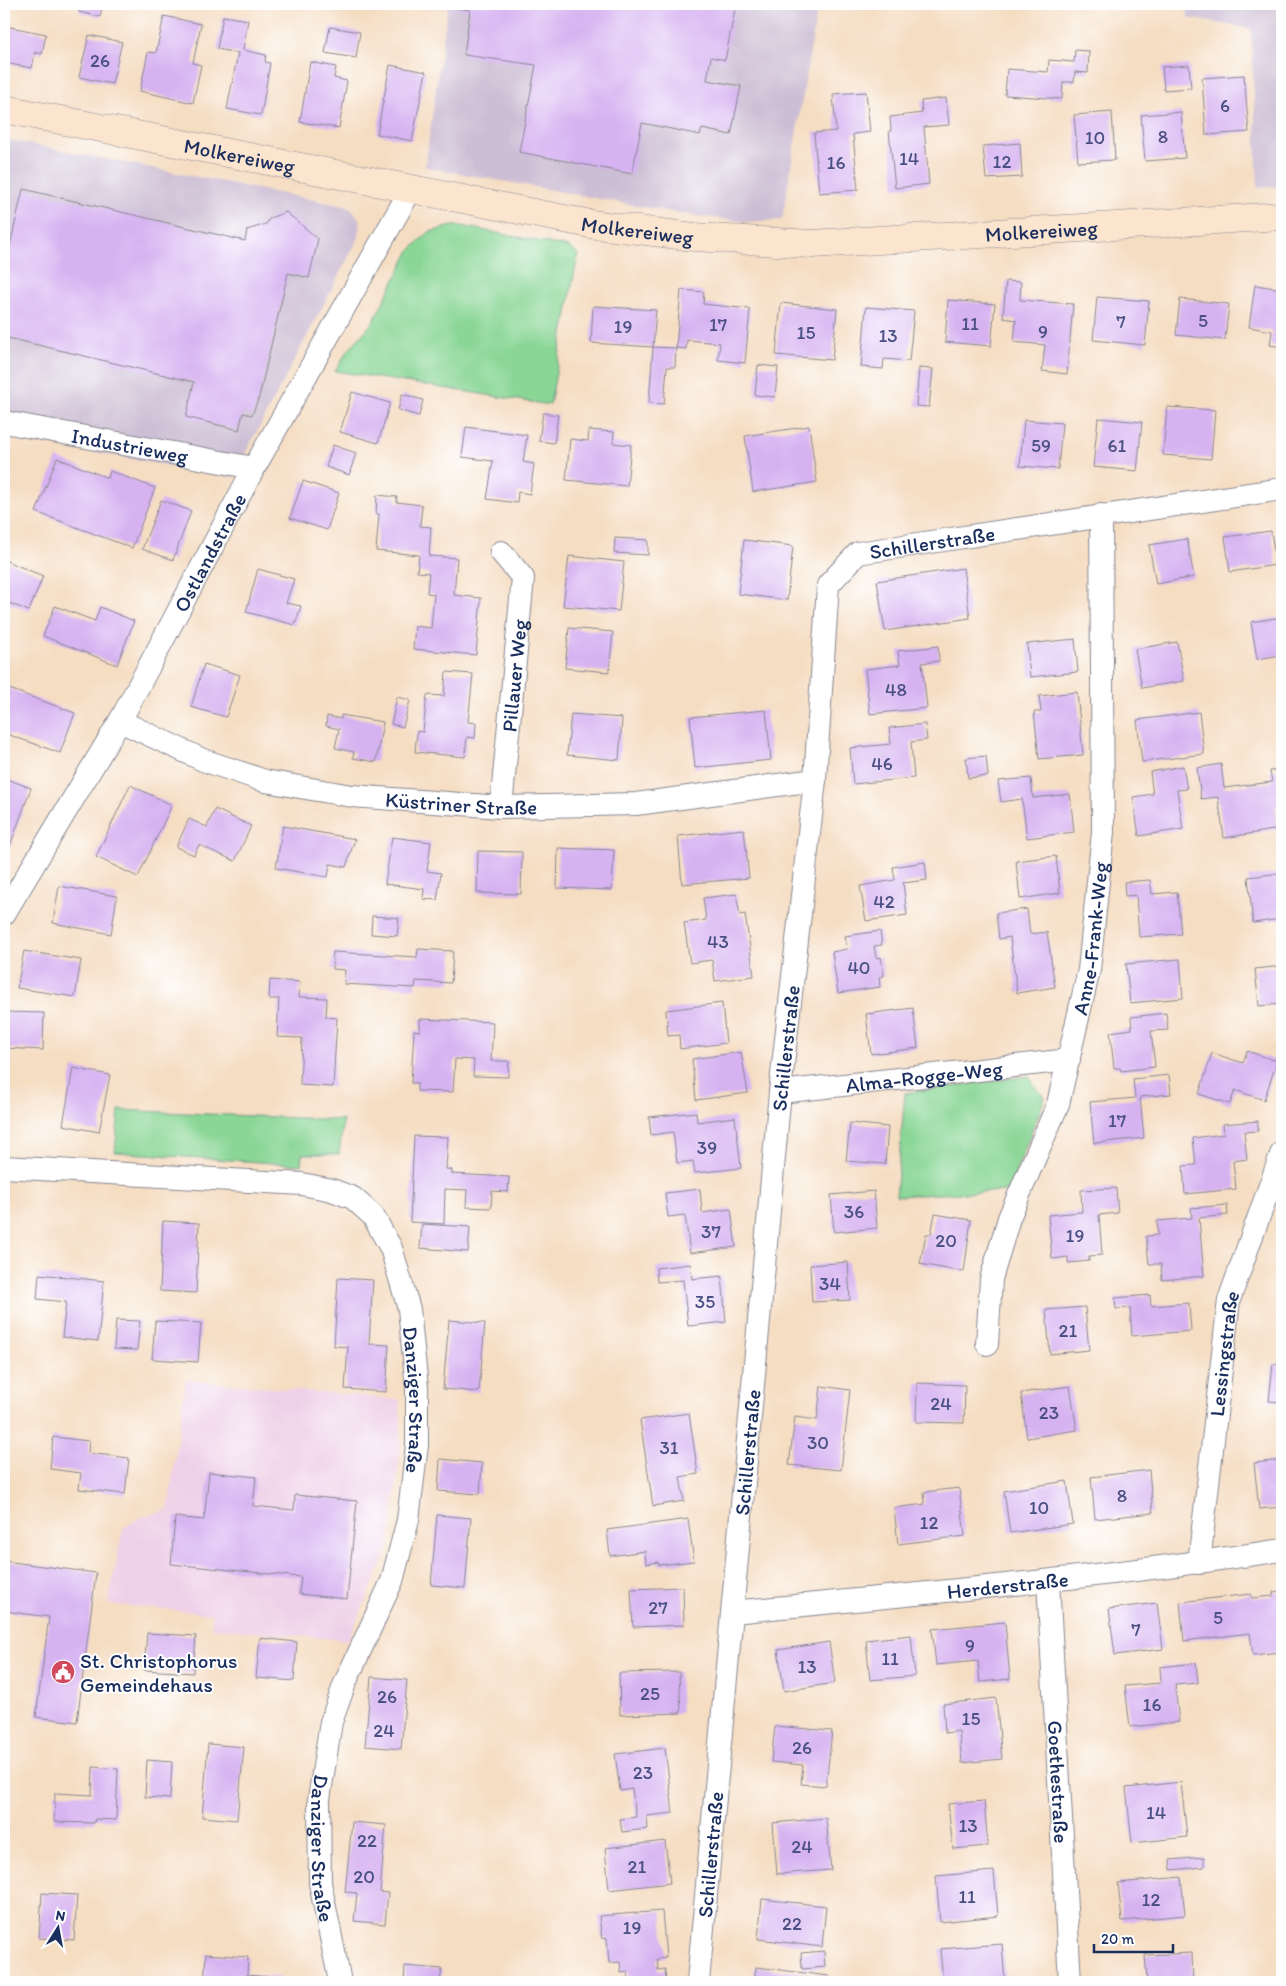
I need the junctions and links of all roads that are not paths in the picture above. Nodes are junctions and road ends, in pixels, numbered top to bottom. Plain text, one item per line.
1 (4, 108) edge
2 (411, 189) junction
3 (1282, 216) edge
4 (4, 422) edge
5 (254, 468) junction
6 (1282, 489) edge
7 (1100, 515) junction
8 (501, 552) dead end
9 (120, 721) junction
10 (815, 780) junction
11 (501, 806) junction
12 (4, 914) edge
13 (1069, 1060) junction
14 (780, 1092) junction
15 (1282, 1152) edge
16 (4, 1167) edge
17 (987, 1344) dead end
18 (1282, 1550) edge
19 (1199, 1563) junction
20 (1048, 1581) junction
21 (733, 1612) junction
22 (340, 1982) edge
23 (698, 1982) edge
24 (1070, 1982) edge

1 - 2 main road, Molkereiweg
2 - 3 main road, Molkereiweg
2 - 5 street, Ostlandstraße
4 - 5 street, Industrieweg
5 - 9 street, Ostlandstraße
6 - 7 street, Schillerstraße
7 - 10 street, Schillerstraße
7 - 13 street, Anne-Frank-Weg
8 - 11 street, Pillauer Weg
9 - 11 street, Küstriner Straße
9 - 12 street, Ostlandstraße
10 - 11 street, Küstriner Straße
10 - 14 street, Schillerstraße
13 - 14 street, Alma-Rogge-Weg
13 - 17 street, Anne-Frank-Weg
14 - 21 street, Schillerstraße
15 - 19 street, Lessingstraße
16 - 22 street, Danziger Straße
18 - 19 street, Herderstraße
19 - 20 street, Herderstraße
20 - 21 street, Herderstraße
20 - 24 street, Goethestraße
21 - 23 street, Schillerstraße

